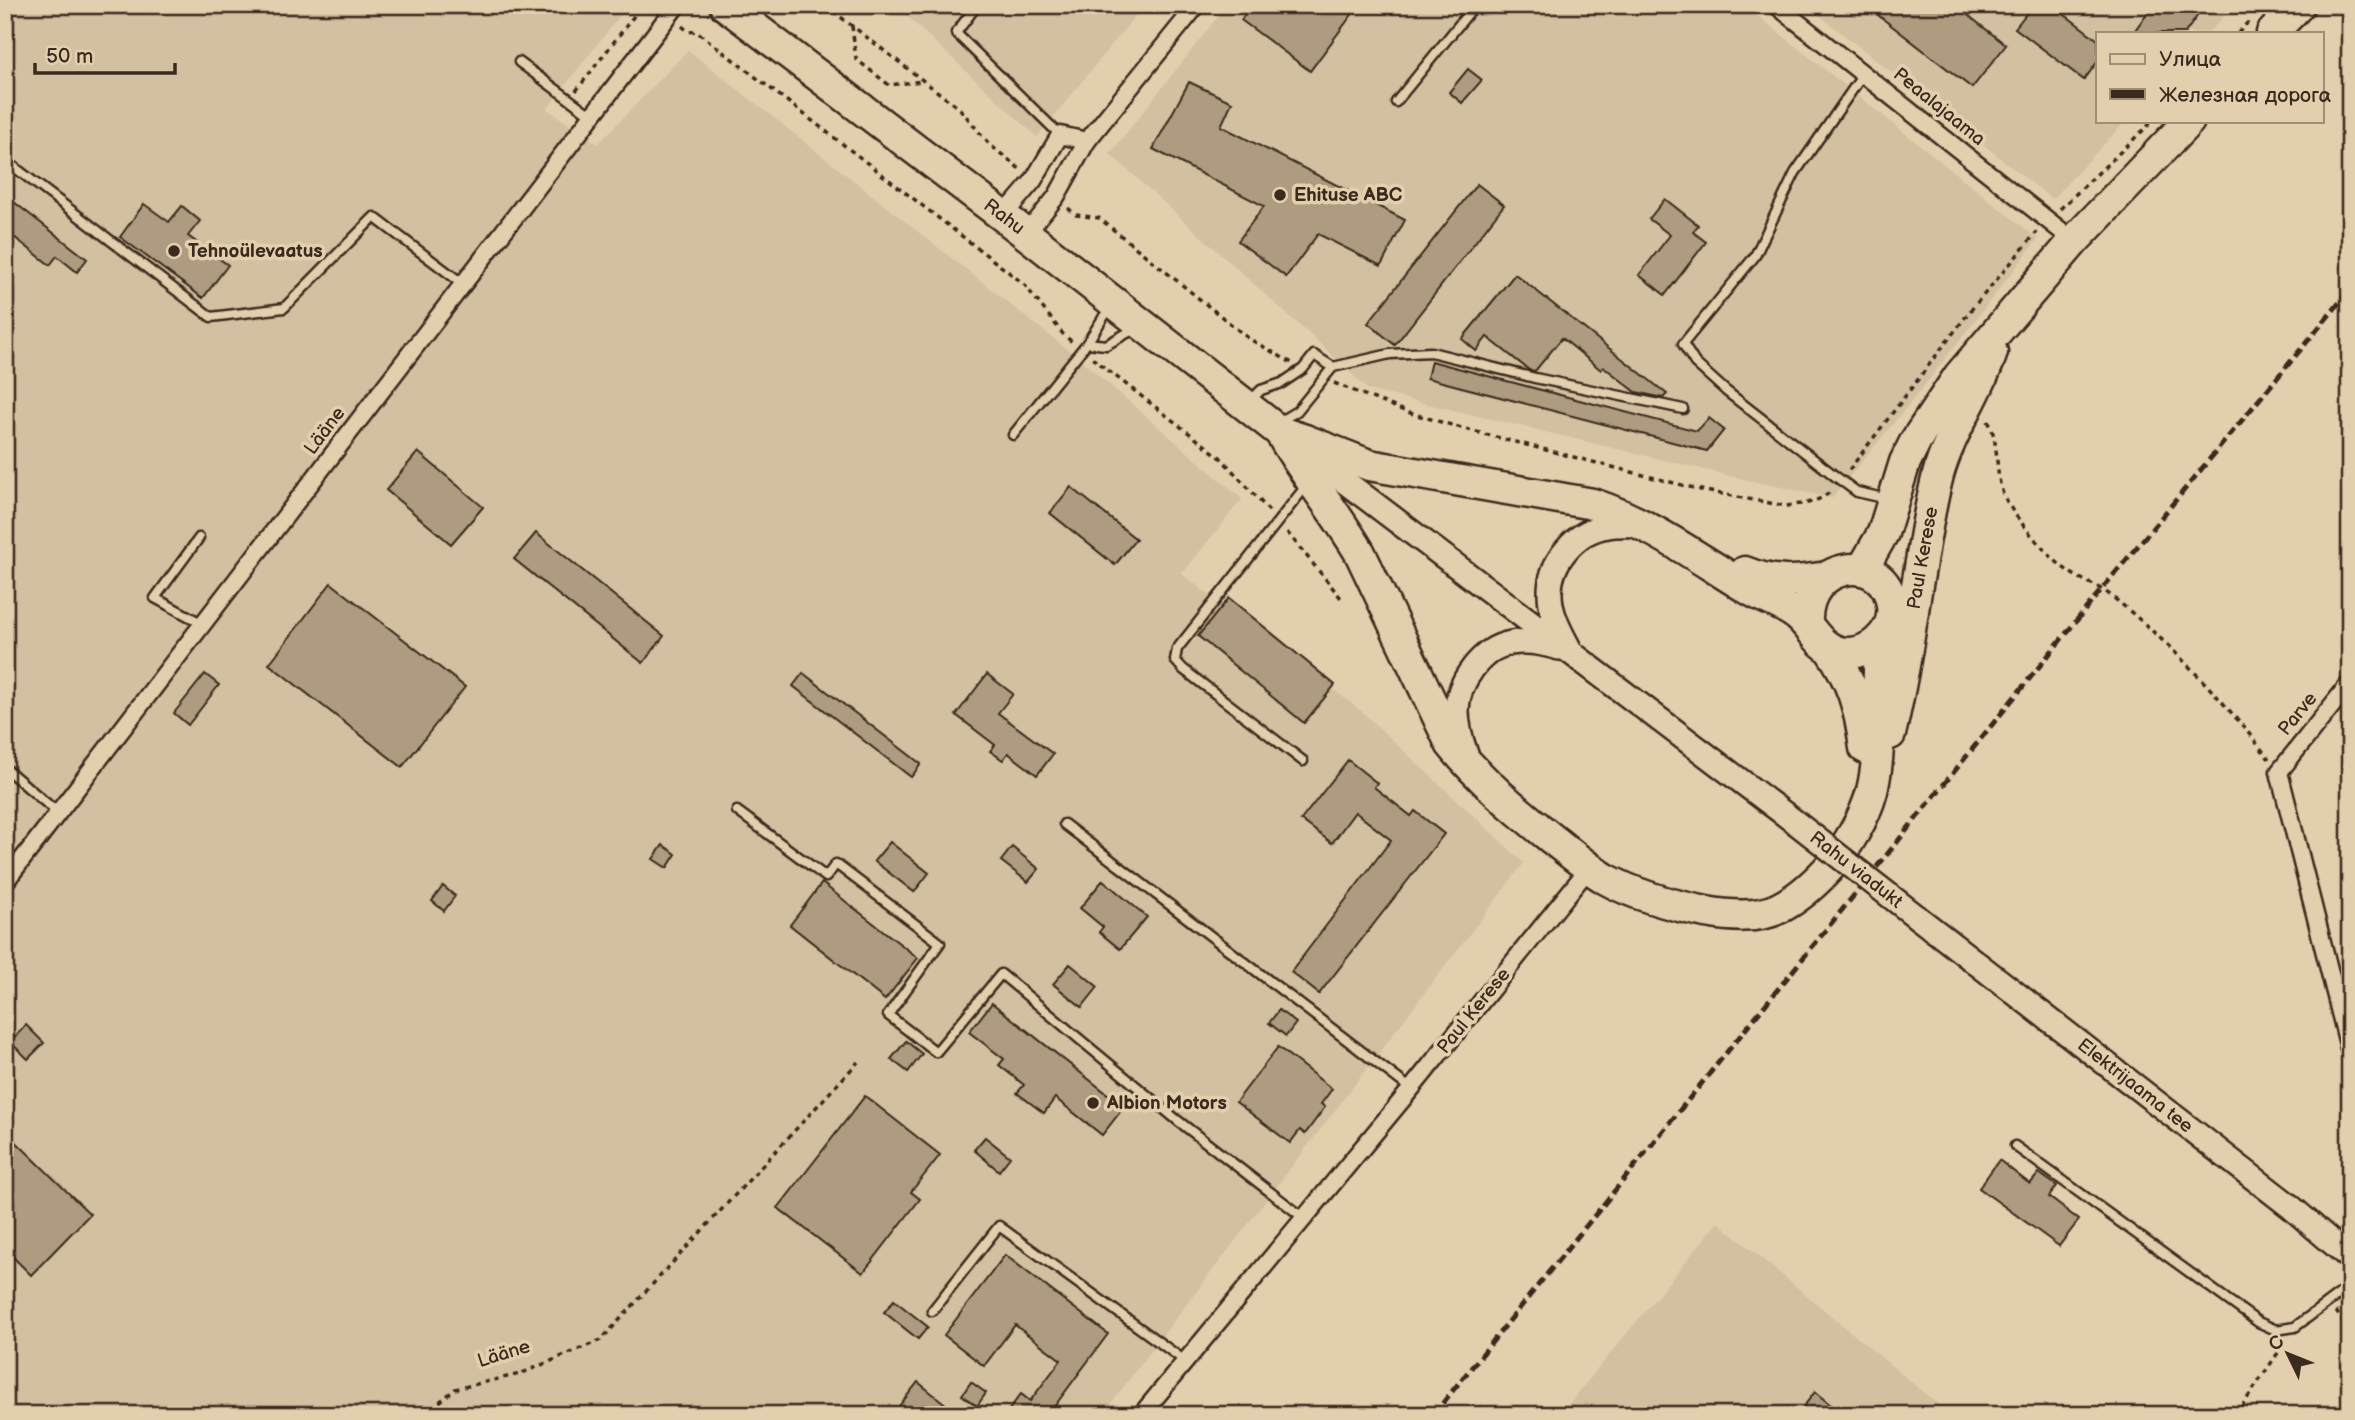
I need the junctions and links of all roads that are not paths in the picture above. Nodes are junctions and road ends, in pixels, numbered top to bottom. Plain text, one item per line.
1 (725, 5) edge
2 (977, 5) edge
3 (1196, 5) edge
4 (1475, 5) edge
5 (1776, 5) edge
6 (2298, 5) edge
7 (673, 10) edge
8 (2273, 32) edge
9 (519, 62) dead end
10 (1864, 73) junction
11 (1396, 102) dead end
12 (592, 116) junction
13 (2188, 122) edge
14 (1060, 135) junction
15 (1087, 141) junction
16 (5, 160) edge
17 (1015, 225) junction
18 (2074, 242) junction
19 (463, 284) junction
20 (1114, 302) junction
21 (1142, 325) junction
22 (1998, 334) junction
23 (1084, 346) junction
24 (1971, 363) junction
25 (1333, 367) junction
26 (1246, 406) junction
27 (1683, 410) dead end
28 (1293, 427) junction
29 (1013, 435) dead end
30 (1311, 480) junction
31 (1893, 500) junction
32 (1641, 524) junction
33 (199, 538) dead end
34 (1689, 551) junction
35 (1862, 570) junction
36 (1827, 576) junction
37 (1892, 609) junction
38 (1807, 623) junction
39 (203, 624) junction
40 (1881, 638) junction
41 (1829, 648) junction
42 (1571, 653) junction
43 (2350, 683) edge
44 (1303, 761) dead end
45 (5, 768) edge
46 (1472, 770) junction
47 (1869, 797) junction
48 (737, 811) dead end
49 (58, 813) junction
50 (1064, 824) dead end
51 (1589, 868) junction
52 (5, 882) edge
53 (1917, 917) joint
54 (2350, 1052) edge
55 (1411, 1089) junction
56 (2015, 1146) dead end
57 (1304, 1218) junction
58 (2350, 1258) edge
59 (2350, 1286) edge
60 (932, 1311) dead end
61 (1185, 1362) junction
62 (1141, 1415) edge

1 - 17 highway, Rahu
2 - 14 lane
3 - 15 street
4 - 11 lane
5 - 10 street, Peaalajaama
6 - 8 highway
7 - 12 street, Lääne
9 - 12 lane
10 - 18 street, Peaalajaama
10 - 31 lane
12 - 19 street, Lääne
13 - 18 highway, Paul Kerese
14 - 15 street
14 - 17 street
15 - 17 street
16 - 19 lane
17 - 20 highway, Rahu
18 - 22 highway, Paul Kerese
19 - 39 street, Lääne
20 - 21 highway, Rahu
20 - 23 lane
21 - 23 lane
21 - 26 highway, Rahu
22 - 24 highway, Paul Kerese
22 - 47 highway, Paul Kerese
23 - 29 lane
24 - 31 highway, Paul Kerese
24 - 37 highway, Paul Kerese
25 - 26 lane
25 - 27 lane
25 - 28 lane
26 - 28 highway, Rahu
28 - 30 highway
28 - 32 highway
28 - 42 street, Rahu viadukt
30 - 44 lane
30 - 46 highway
31 - 35 highway, Paul Kerese
32 - 34 highway
32 - 42 street
33 - 39 lane
34 - 36 highway
34 - 38 highway
35 - 36 highway
35 - 37 highway
36 - 38 highway
37 - 40 highway
38 - 41 highway
39 - 49 street, Lääne
40 - 41 highway
40 - 47 highway, Paul Kerese
41 - 47 highway, Paul Kerese
42 - 46 street
42 - 53 street, Rahu viadukt, bridge
43 - 54 street, Parve
45 - 49 lane
46 - 51 highway
47 - 51 highway, Paul Kerese
48 - 57 lane
49 - 52 street, Lääne
50 - 55 lane
51 - 55 street, Paul Kerese
53 - 58 street, Elektrijaama tee
55 - 57 street, Paul Kerese
56 - 59 lane
57 - 61 street, Paul Kerese
60 - 61 lane
61 - 62 street, Paul Kerese

